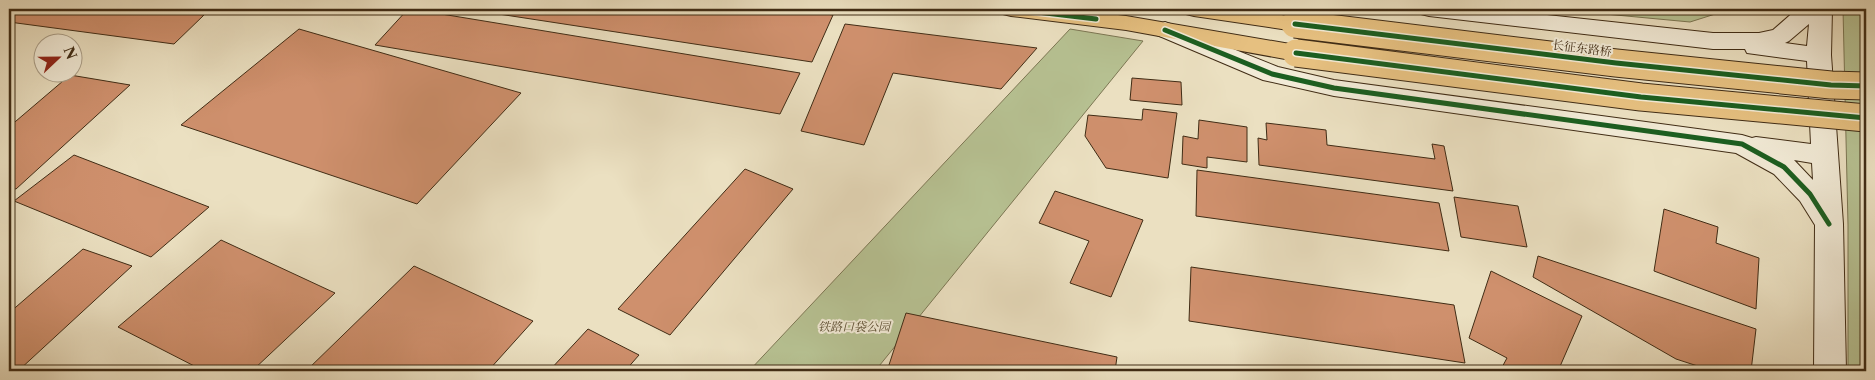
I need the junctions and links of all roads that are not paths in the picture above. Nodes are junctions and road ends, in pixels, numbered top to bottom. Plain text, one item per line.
1 (1011, 9) edge
2 (1194, 9) edge
3 (1429, 9) edge
4 (1811, 9) edge
5 (1822, 9) edge
6 (1164, 30) junction
7 (1712, 41) junction
8 (1819, 55) junction
9 (1866, 86) edge
10 (1866, 118) edge
11 (1742, 144) junction
12 (1825, 155) junction
13 (1829, 224) junction
14 (1830, 371) edge

1 - 6 main road
2 - 9 main road, 长征东路桥, bridge
3 - 7 street
4 - 7 street
5 - 8 street
6 - 10 main road, bridge
6 - 11 street
7 - 8 street
8 - 12 street
11 - 12 street
11 - 13 street
12 - 13 street
13 - 14 street

